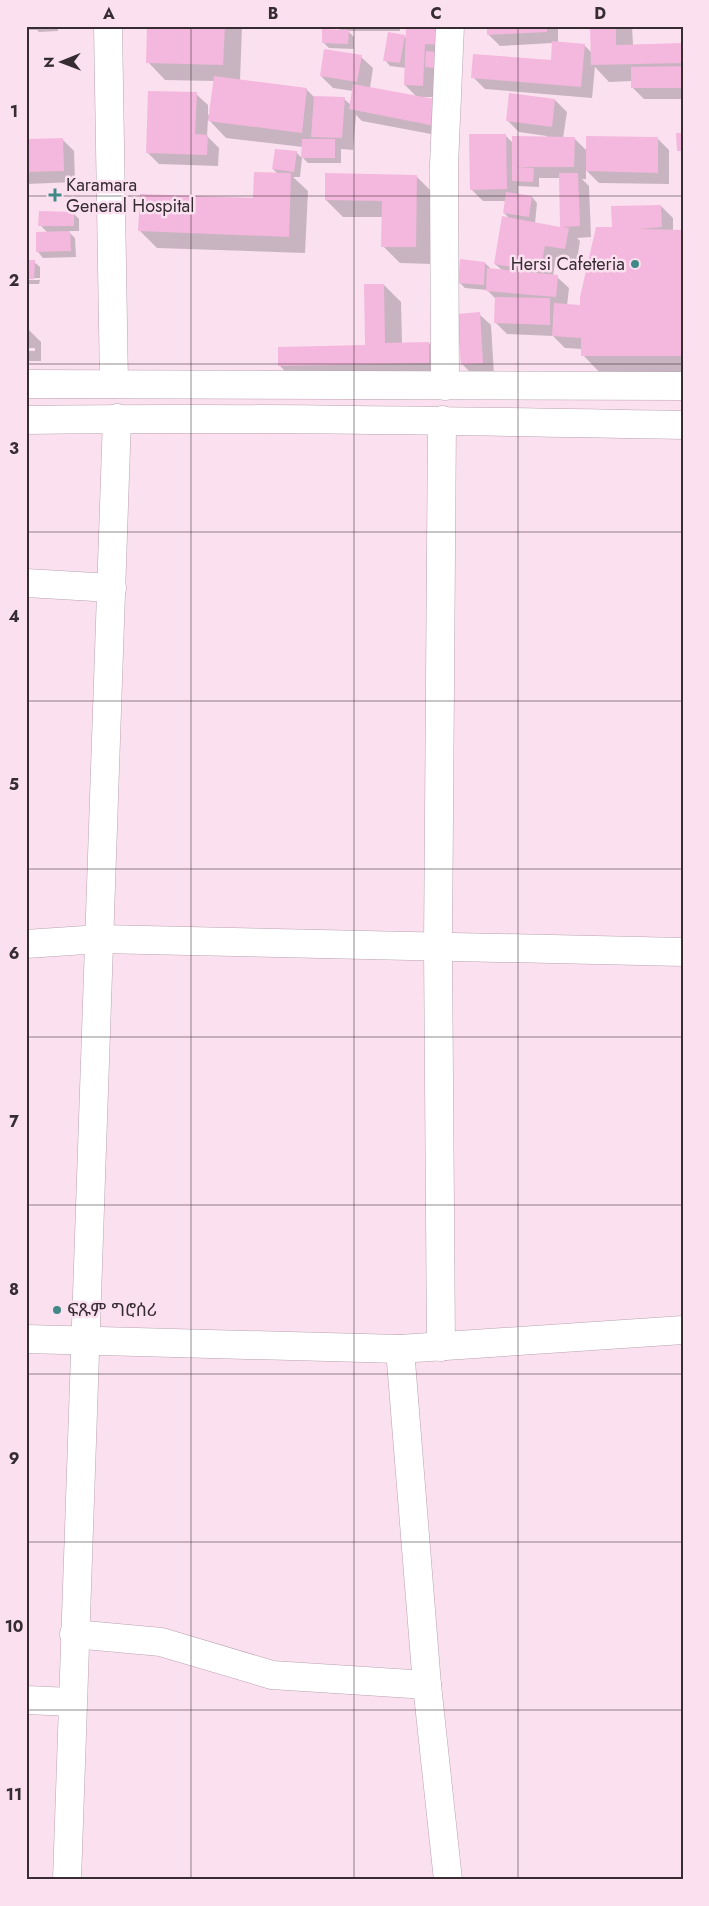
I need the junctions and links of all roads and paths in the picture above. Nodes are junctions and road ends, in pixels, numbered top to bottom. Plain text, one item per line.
1 (108, 26) edge
2 (450, 26) edge
3 (26, 384) edge
4 (114, 384) junction
5 (445, 386) junction
6 (683, 386) edge
7 (117, 418) junction
8 (26, 420) edge
9 (442, 420) junction
10 (683, 425) edge
11 (26, 583) edge
12 (112, 588) junction
13 (100, 939) junction
14 (26, 944) edge
15 (438, 947) junction
16 (683, 952) edge
17 (683, 1330) edge
18 (26, 1339) edge
19 (84, 1340) junction
20 (441, 1347) junction
21 (400, 1349) junction
22 (74, 1634) junction
23 (427, 1685) junction
24 (26, 1700) edge
25 (72, 1702) junction
26 (67, 1880) edge
27 (448, 1880) edge

1 - 4 street
2 - 5 street
3 - 4 street
4 - 5 street
5 - 6 street
7 - 8 street
7 - 9 street
7 - 12 street
9 - 10 street
9 - 15 street
11 - 12 street
12 - 13 street
13 - 14 street
13 - 15 street
13 - 19 street
15 - 16 street
15 - 20 street
17 - 20 street
18 - 19 street
19 - 21 street
19 - 22 street
20 - 21 street
21 - 23 street
22 - 23 street
22 - 25 street
23 - 27 street
24 - 25 street
25 - 26 street

